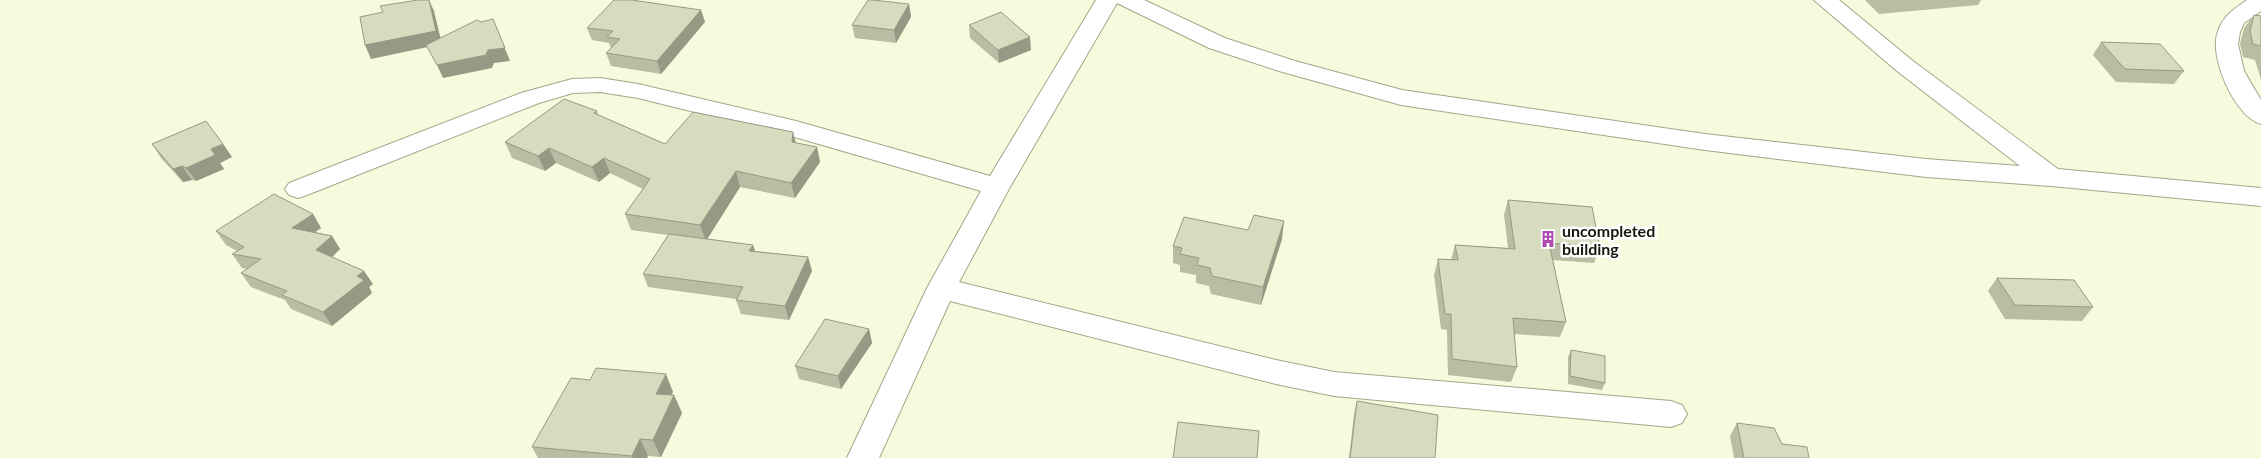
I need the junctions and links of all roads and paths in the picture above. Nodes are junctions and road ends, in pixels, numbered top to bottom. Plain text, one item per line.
1 (1107, 0) edge
2 (1126, 0) edge
3 (1825, 0) edge
4 (2258, 0) edge
5 (2261, 116) edge
6 (2050, 177) junction
7 (997, 187) junction
8 (298, 189) dead end
9 (2261, 198) edge
10 (941, 288) junction
11 (1671, 414) dead end
12 (863, 458) edge

1 - 7 street
2 - 6 street
3 - 6 street
4 - 5 street
6 - 9 street
7 - 8 street
7 - 10 street
10 - 11 street
10 - 12 street

